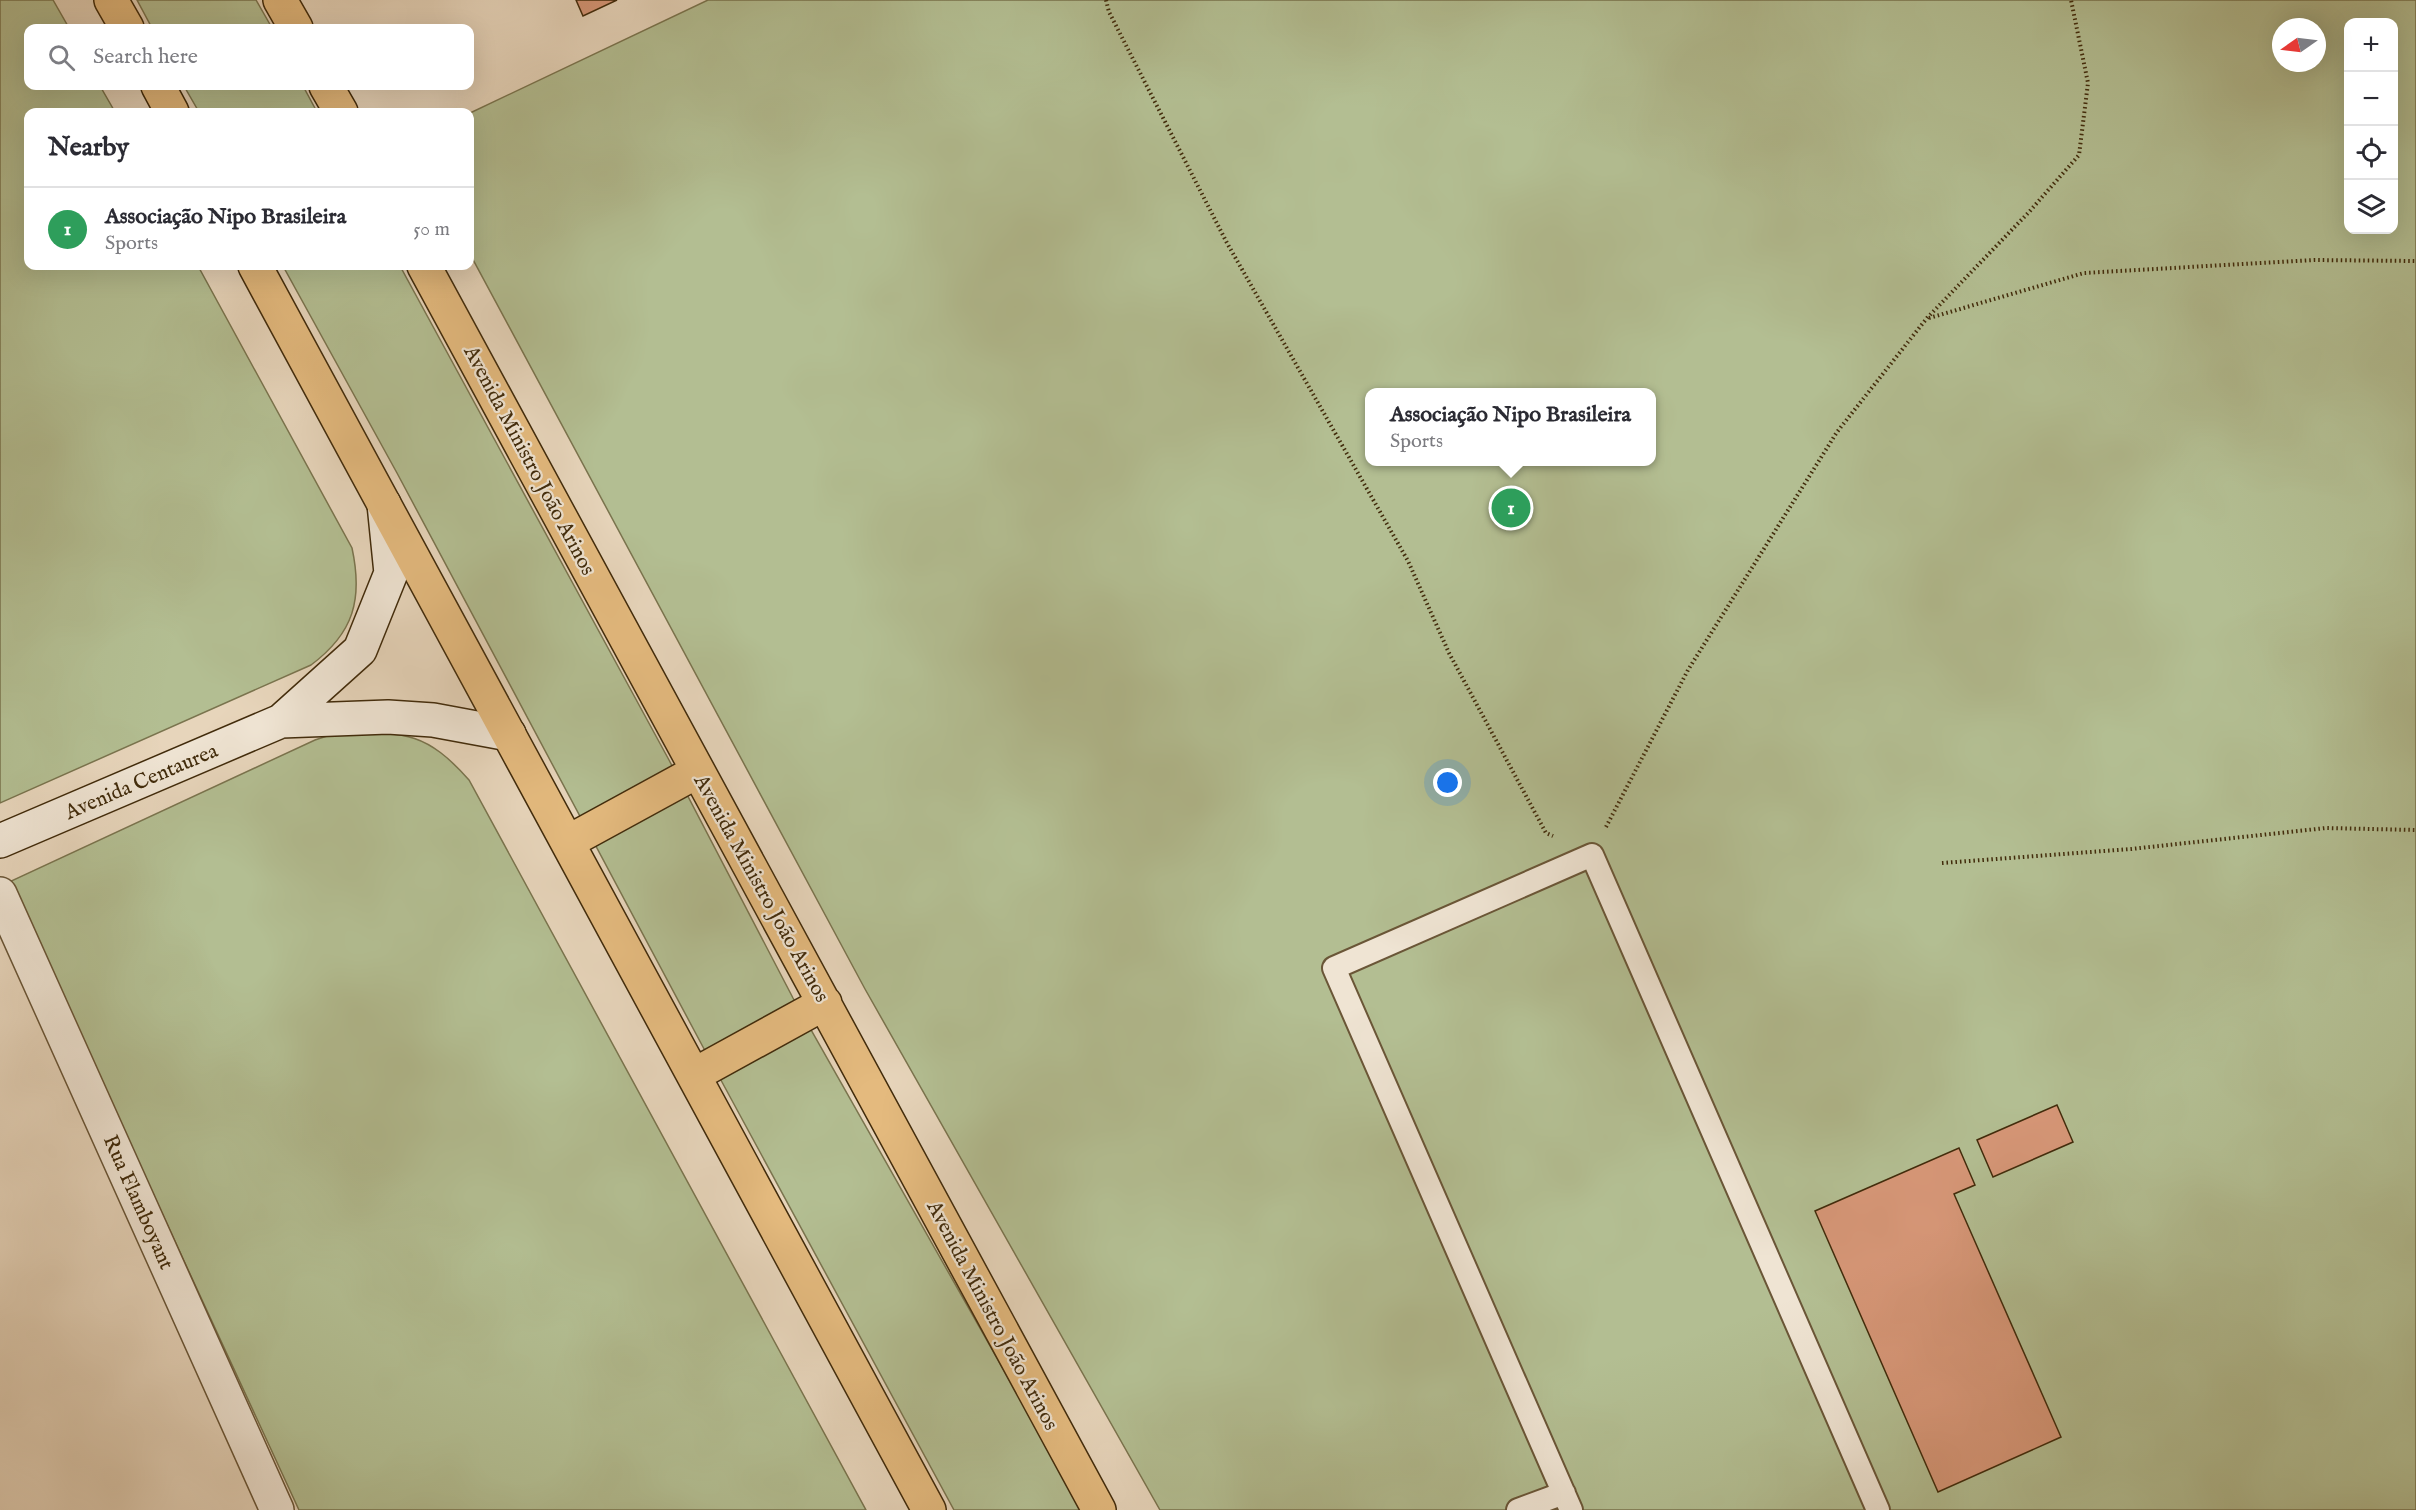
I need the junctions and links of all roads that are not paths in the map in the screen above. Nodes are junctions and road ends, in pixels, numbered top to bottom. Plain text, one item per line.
1 (111, 0) edge
2 (280, 0) edge
3 (125, 24) edge
4 (294, 24) edge
5 (160, 90) edge
6 (329, 90) edge
7 (170, 108) edge
8 (339, 108) edge
9 (257, 270) edge
10 (426, 270) edge
11 (384, 504) junction
12 (281, 722) junction
13 (509, 734) junction
14 (698, 771) junction
15 (0, 841) edge
16 (568, 842) junction
17 (0, 894) edge
18 (825, 1004) junction
19 (694, 1075) junction
20 (1567, 1502) edge
21 (277, 1510) edge
22 (929, 1510) edge
23 (1099, 1510) edge
24 (1518, 1510) edge
25 (1878, 1510) edge

1 - 3 main road
2 - 4 main road
5 - 7 main road
6 - 8 main road
9 - 11 main road
10 - 14 main road, Avenida Ministro João Arinos
11 - 12 street
11 - 13 main road
12 - 13 street
12 - 15 street, Avenida Centaurea
13 - 16 main road
14 - 16 main road
14 - 18 main road, Avenida Ministro João Arinos
16 - 19 main road
17 - 21 street, Rua Flamboyant
18 - 19 main road
18 - 23 main road, Avenida Ministro João Arinos
19 - 22 main road
20 - 24 lane
20 - 25 lane

